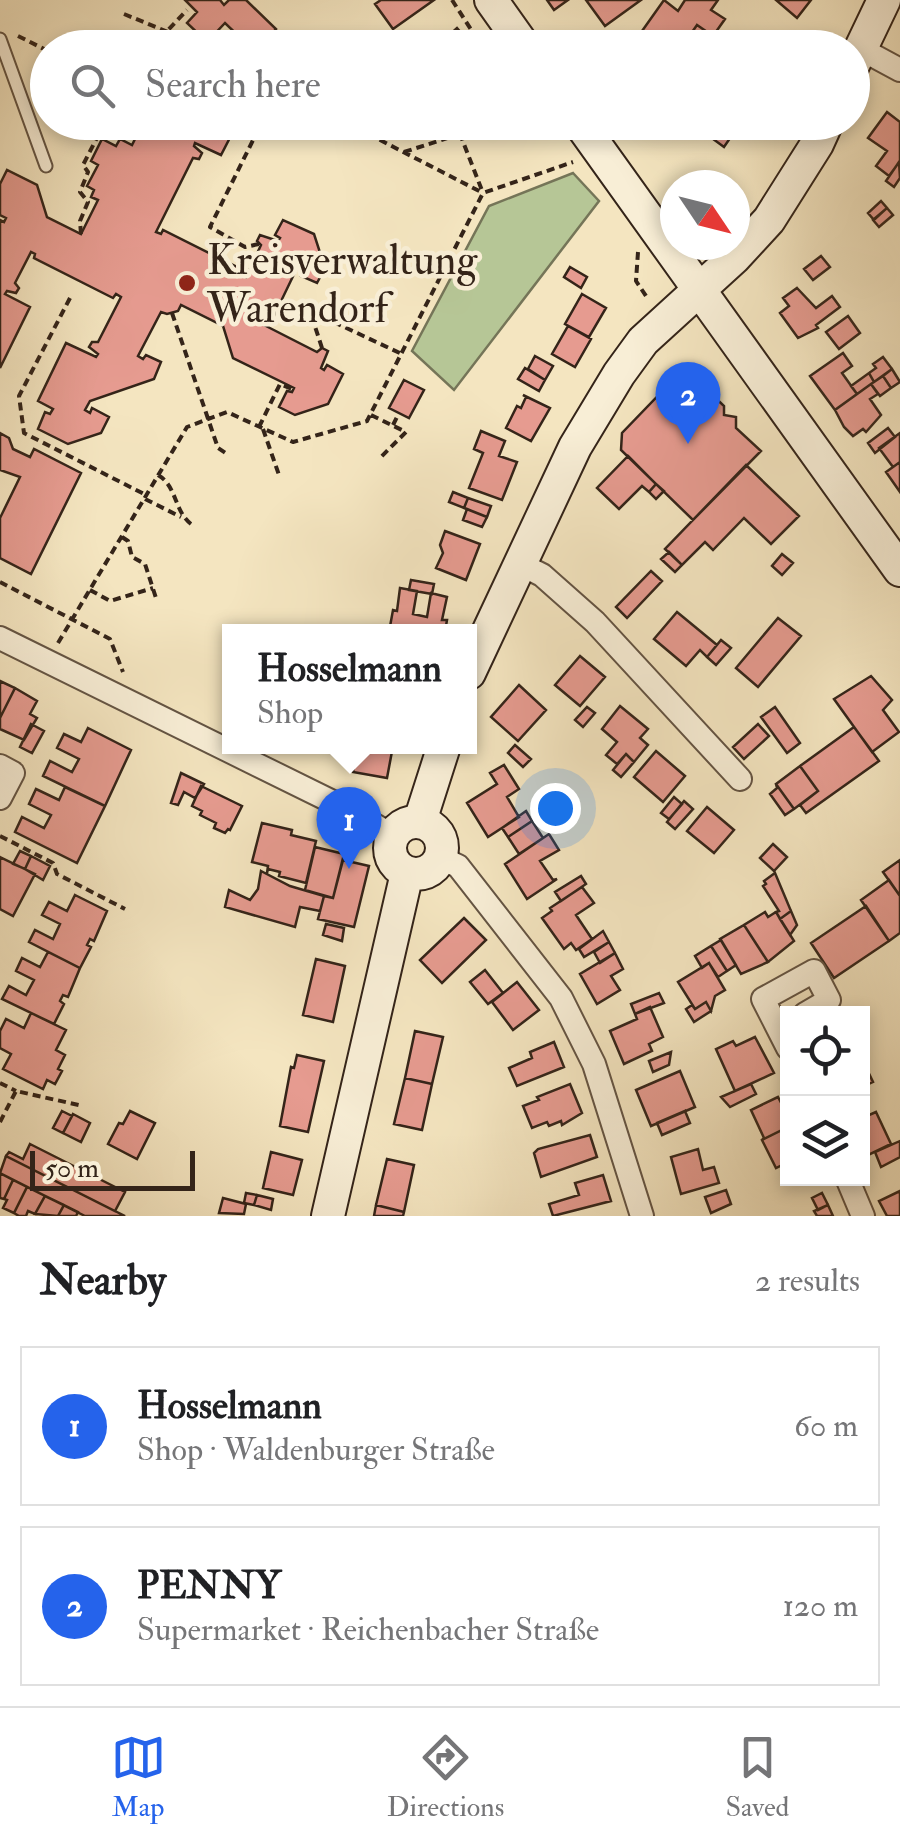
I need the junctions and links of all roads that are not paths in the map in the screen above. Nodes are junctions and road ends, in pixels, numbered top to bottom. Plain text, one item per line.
1 (492, 0) edge
2 (884, 0) edge
3 (513, 30) edge
4 (870, 30) edge
5 (0, 38) edge
6 (870, 62) edge
7 (900, 70) edge
8 (30, 121) edge
9 (37, 140) edge
10 (592, 140) edge
11 (820, 140) edge
12 (46, 166) dead end
13 (698, 288) junction
14 (518, 563) junction
15 (900, 570) edge
16 (0, 638) edge
17 (477, 655) edge
18 (222, 747) edge
19 (236, 754) edge
20 (440, 754) edge
21 (0, 766) edge
22 (740, 779) dead end
23 (0, 798) edge
24 (406, 829) junction
25 (441, 858) junction
26 (407, 873) junction
27 (819, 1006) edge
28 (780, 1025) edge
29 (850, 1186) edge
30 (328, 1216) edge
31 (642, 1216) edge
32 (863, 1216) edge

1 - 3 street
2 - 4 street
5 - 8 lane
6 - 7 street
9 - 12 lane
10 - 13 street
11 - 13 street
13 - 14 street
13 - 15 street
14 - 17 street
14 - 22 street
16 - 18 street
19 - 24 street
20 - 24 street
21 - 23 street
24 - 25 street
24 - 26 street
25 - 26 street
25 - 31 street
26 - 30 street
27 - 28 street
29 - 32 street

